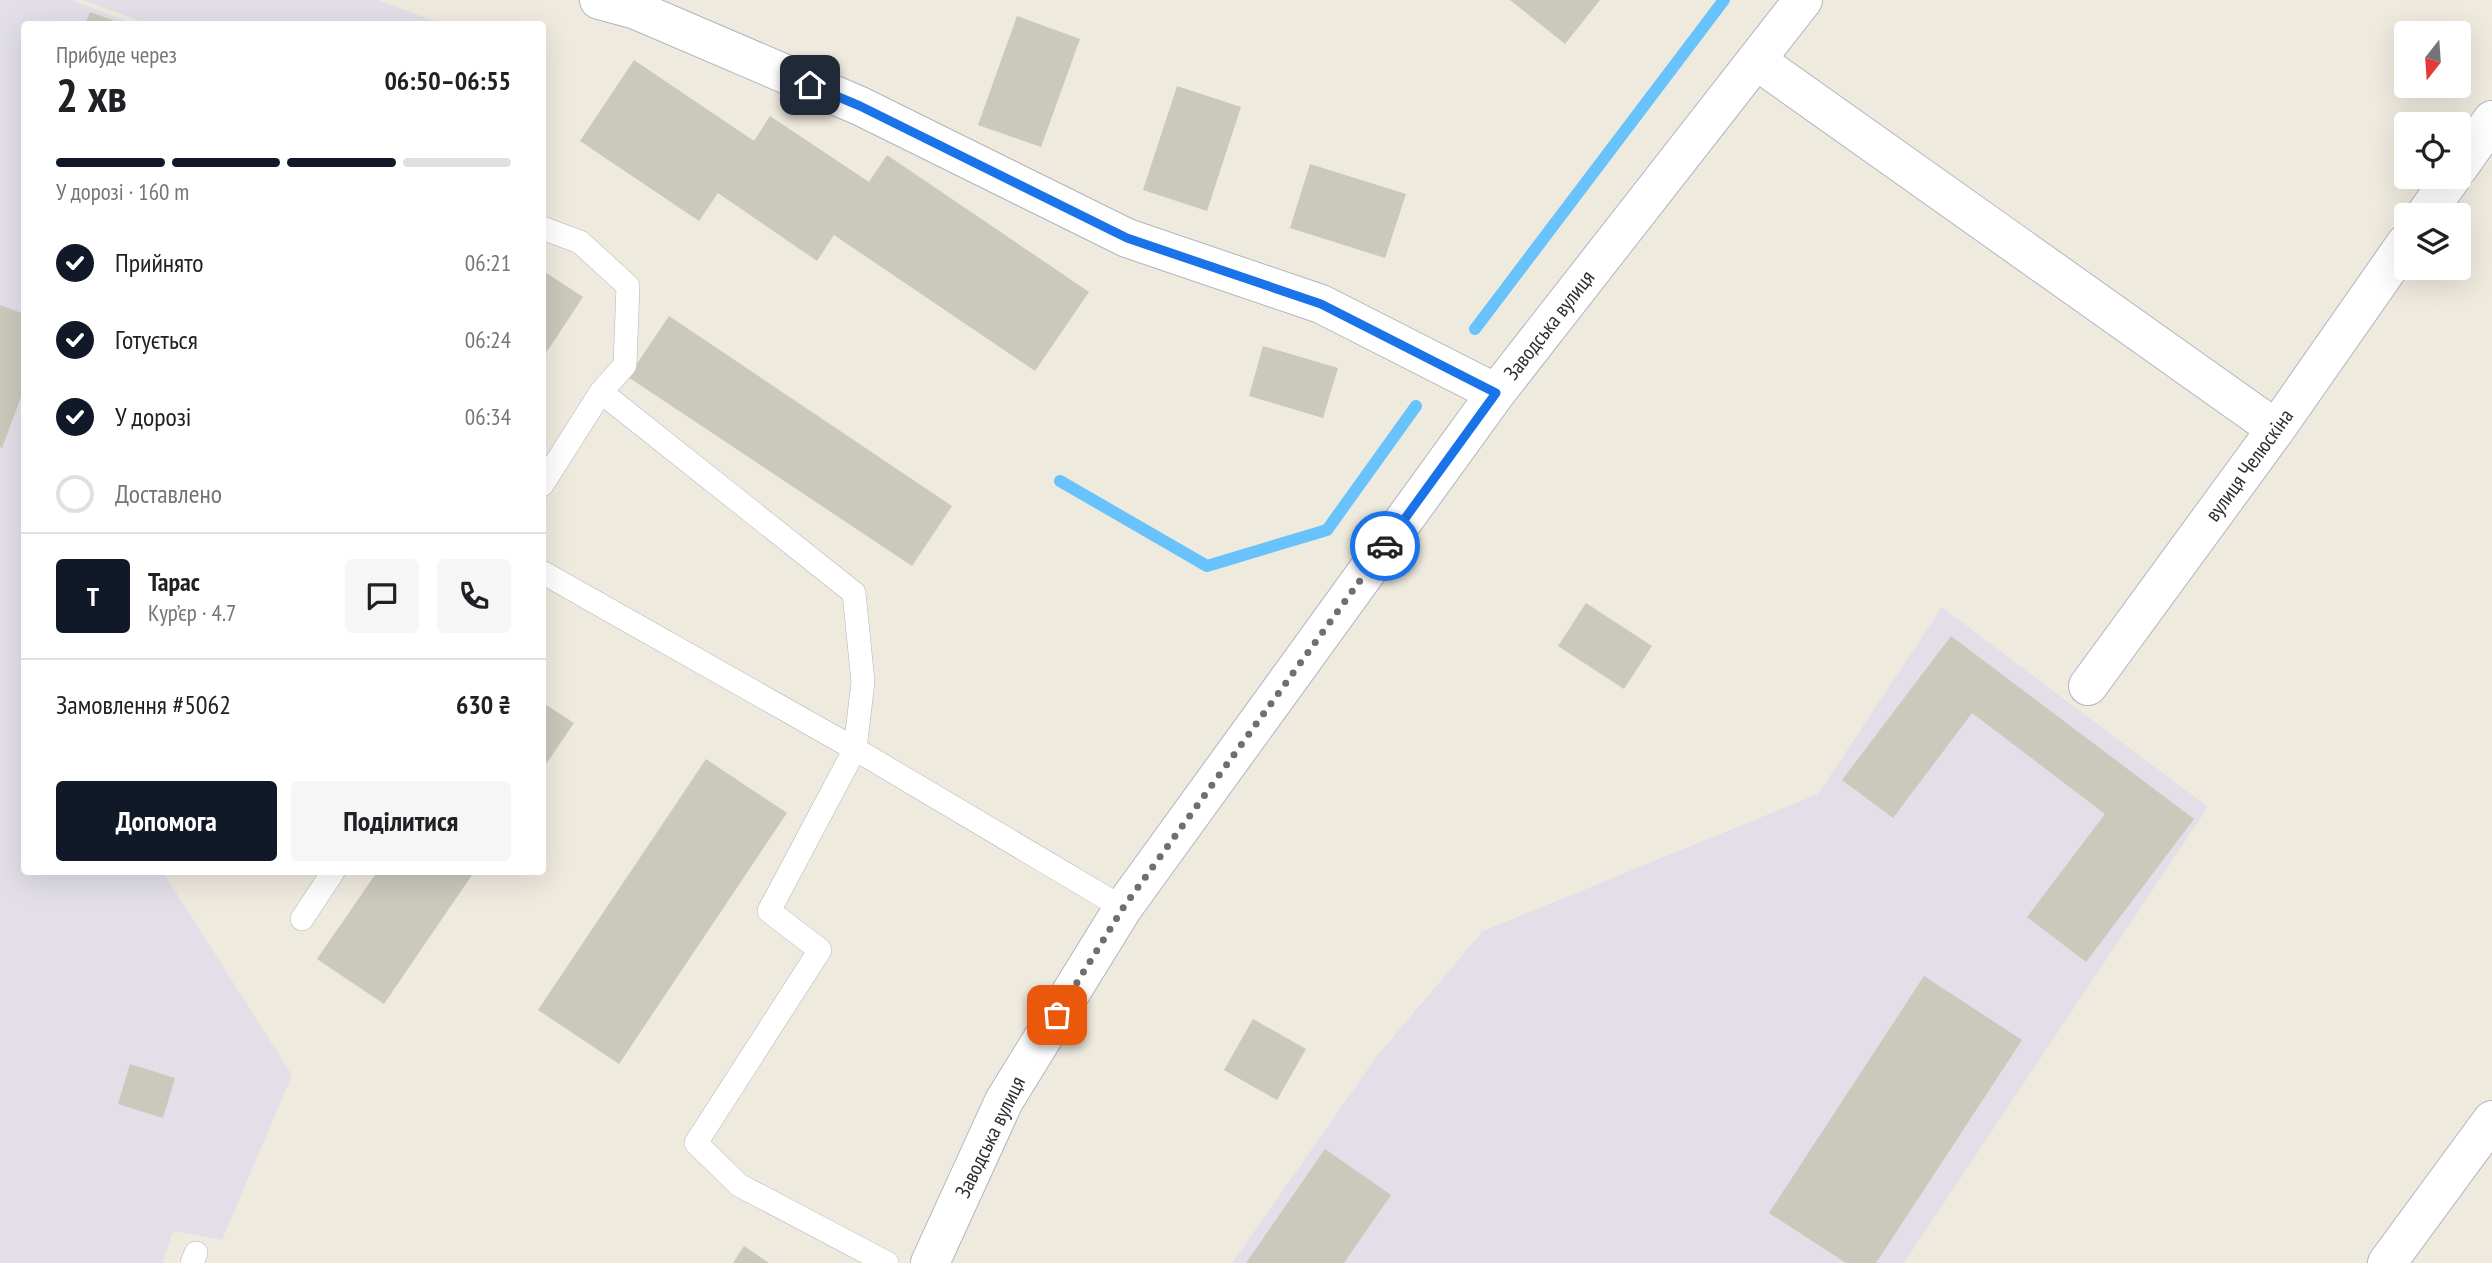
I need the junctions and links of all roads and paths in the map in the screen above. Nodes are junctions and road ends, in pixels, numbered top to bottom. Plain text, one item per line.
1 (599, 0) edge
2 (1803, 0) edge
3 (1756, 61) junction
4 (2492, 120) edge
5 (2471, 150) edge
6 (546, 229) edge
7 (2394, 260) edge
8 (601, 392) junction
9 (1496, 393) junction
10 (2276, 429) junction
11 (546, 479) edge
12 (546, 574) edge
13 (2088, 686) dead end
14 (855, 749) junction
15 (331, 875) edge
16 (1123, 908) junction
17 (302, 919) dead end
18 (2492, 1119) edge
19 (887, 1263) edge
20 (930, 1263) edge
21 (2387, 1263) edge

1 - 9 street
2 - 3 street, Заводська вулиця
3 - 9 street, Заводська вулиця
3 - 10 street
4 - 5 street
6 - 8 lane
7 - 10 street, вулиця Челюскіна
8 - 11 lane
8 - 14 lane
9 - 16 street, Заводська вулиця
10 - 13 street, вулиця Челюскіна
12 - 14 lane
14 - 16 lane
14 - 19 lane
15 - 17 lane
16 - 20 street, Заводська вулиця
18 - 21 street

